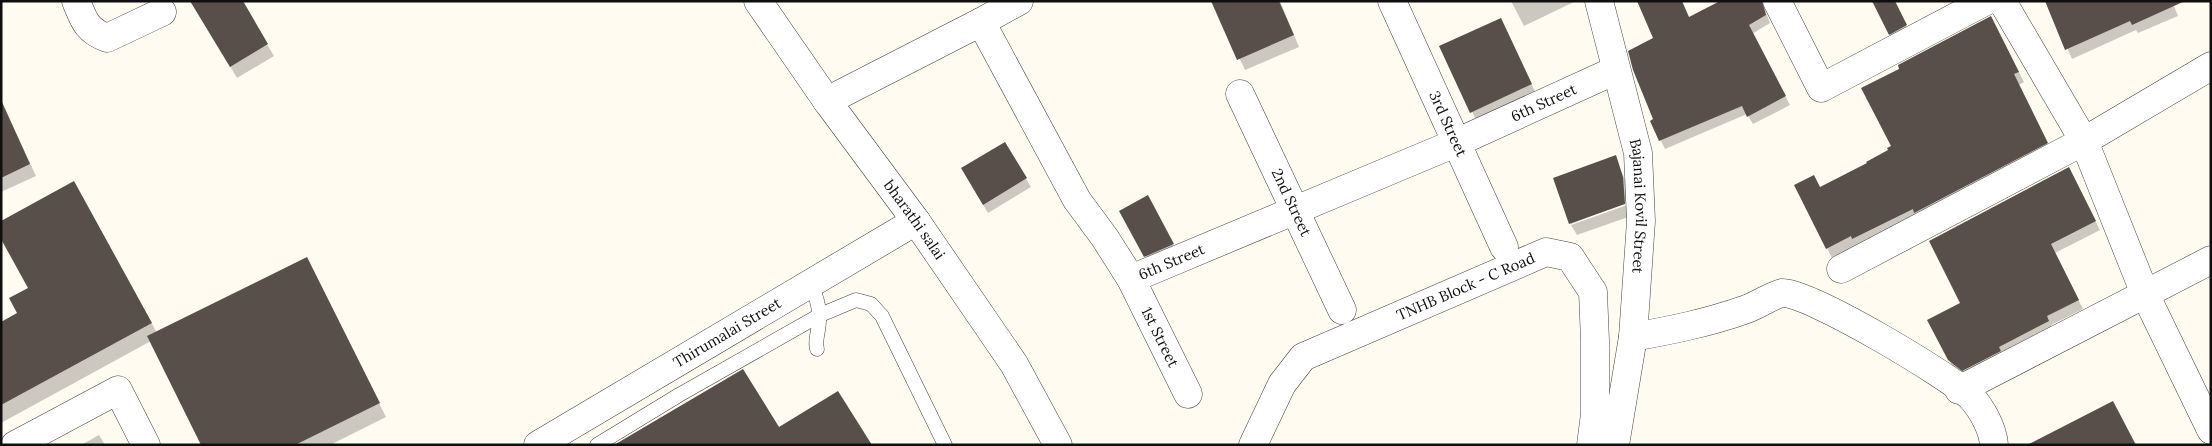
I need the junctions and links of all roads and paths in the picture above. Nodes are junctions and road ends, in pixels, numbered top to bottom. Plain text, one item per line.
1 (76, 1) edge
2 (758, 1) edge
3 (1019, 1) edge
4 (1392, 1) edge
5 (1599, 1) edge
6 (1777, 1) edge
7 (1986, 1) edge
8 (2002, 1) edge
9 (162, 12) dead end
10 (981, 22) junction
11 (2211, 66) edge
12 (1616, 70) junction
13 (1240, 94) dead end
14 (827, 101) junction
15 (1458, 142) junction
16 (2084, 142) junction
17 (1295, 211) junction
18 (916, 221) junction
19 (1504, 247) dead end
20 (2211, 260) edge
21 (1841, 269) dead end
22 (1131, 279) junction
23 (810, 284) junction
24 (2145, 294) junction
25 (1342, 310) dead end
26 (820, 315) junction
27 (1633, 337) junction
28 (817, 349) dead end
29 (1959, 390) junction
30 (1188, 394) dead end
31 (2211, 430) edge
32 (15, 445) edge
33 (146, 445) edge
34 (538, 445) edge
35 (597, 445) edge
36 (945, 445) edge
37 (1058, 445) edge
38 (1253, 445) edge
39 (1591, 445) edge
40 (1615, 445) edge
41 (1994, 445) edge

1 - 9 street
2 - 14 street, bharathi salai
3 - 10 street
4 - 15 street, 3rd Street
5 - 12 street, Bajanai Kovil Street
6 - 7 street
8 - 16 street
10 - 14 street
10 - 22 street, 6th Street
11 - 16 street
12 - 15 street, 6th Street
12 - 27 street, Bajanai Kovil Street
13 - 17 street, 2nd Street
14 - 18 street, bharathi salai
15 - 17 street, 6th Street
15 - 19 street, 3rd Street
16 - 21 street
16 - 24 street
17 - 22 street, 6th Street
17 - 25 street, 2nd Street
18 - 23 street, Thirumalai Street
18 - 37 street, bharathi salai
20 - 24 street
22 - 30 street, 1st Street
23 - 26 lane
23 - 34 street, Thirumalai Street
24 - 29 street
24 - 31 street
26 - 28 lane
26 - 35 lane
26 - 36 lane
27 - 29 street
27 - 40 street, Bajanai Kovil Street
29 - 41 street
32 - 33 street
38 - 39 street, TNHB Block - C Road

